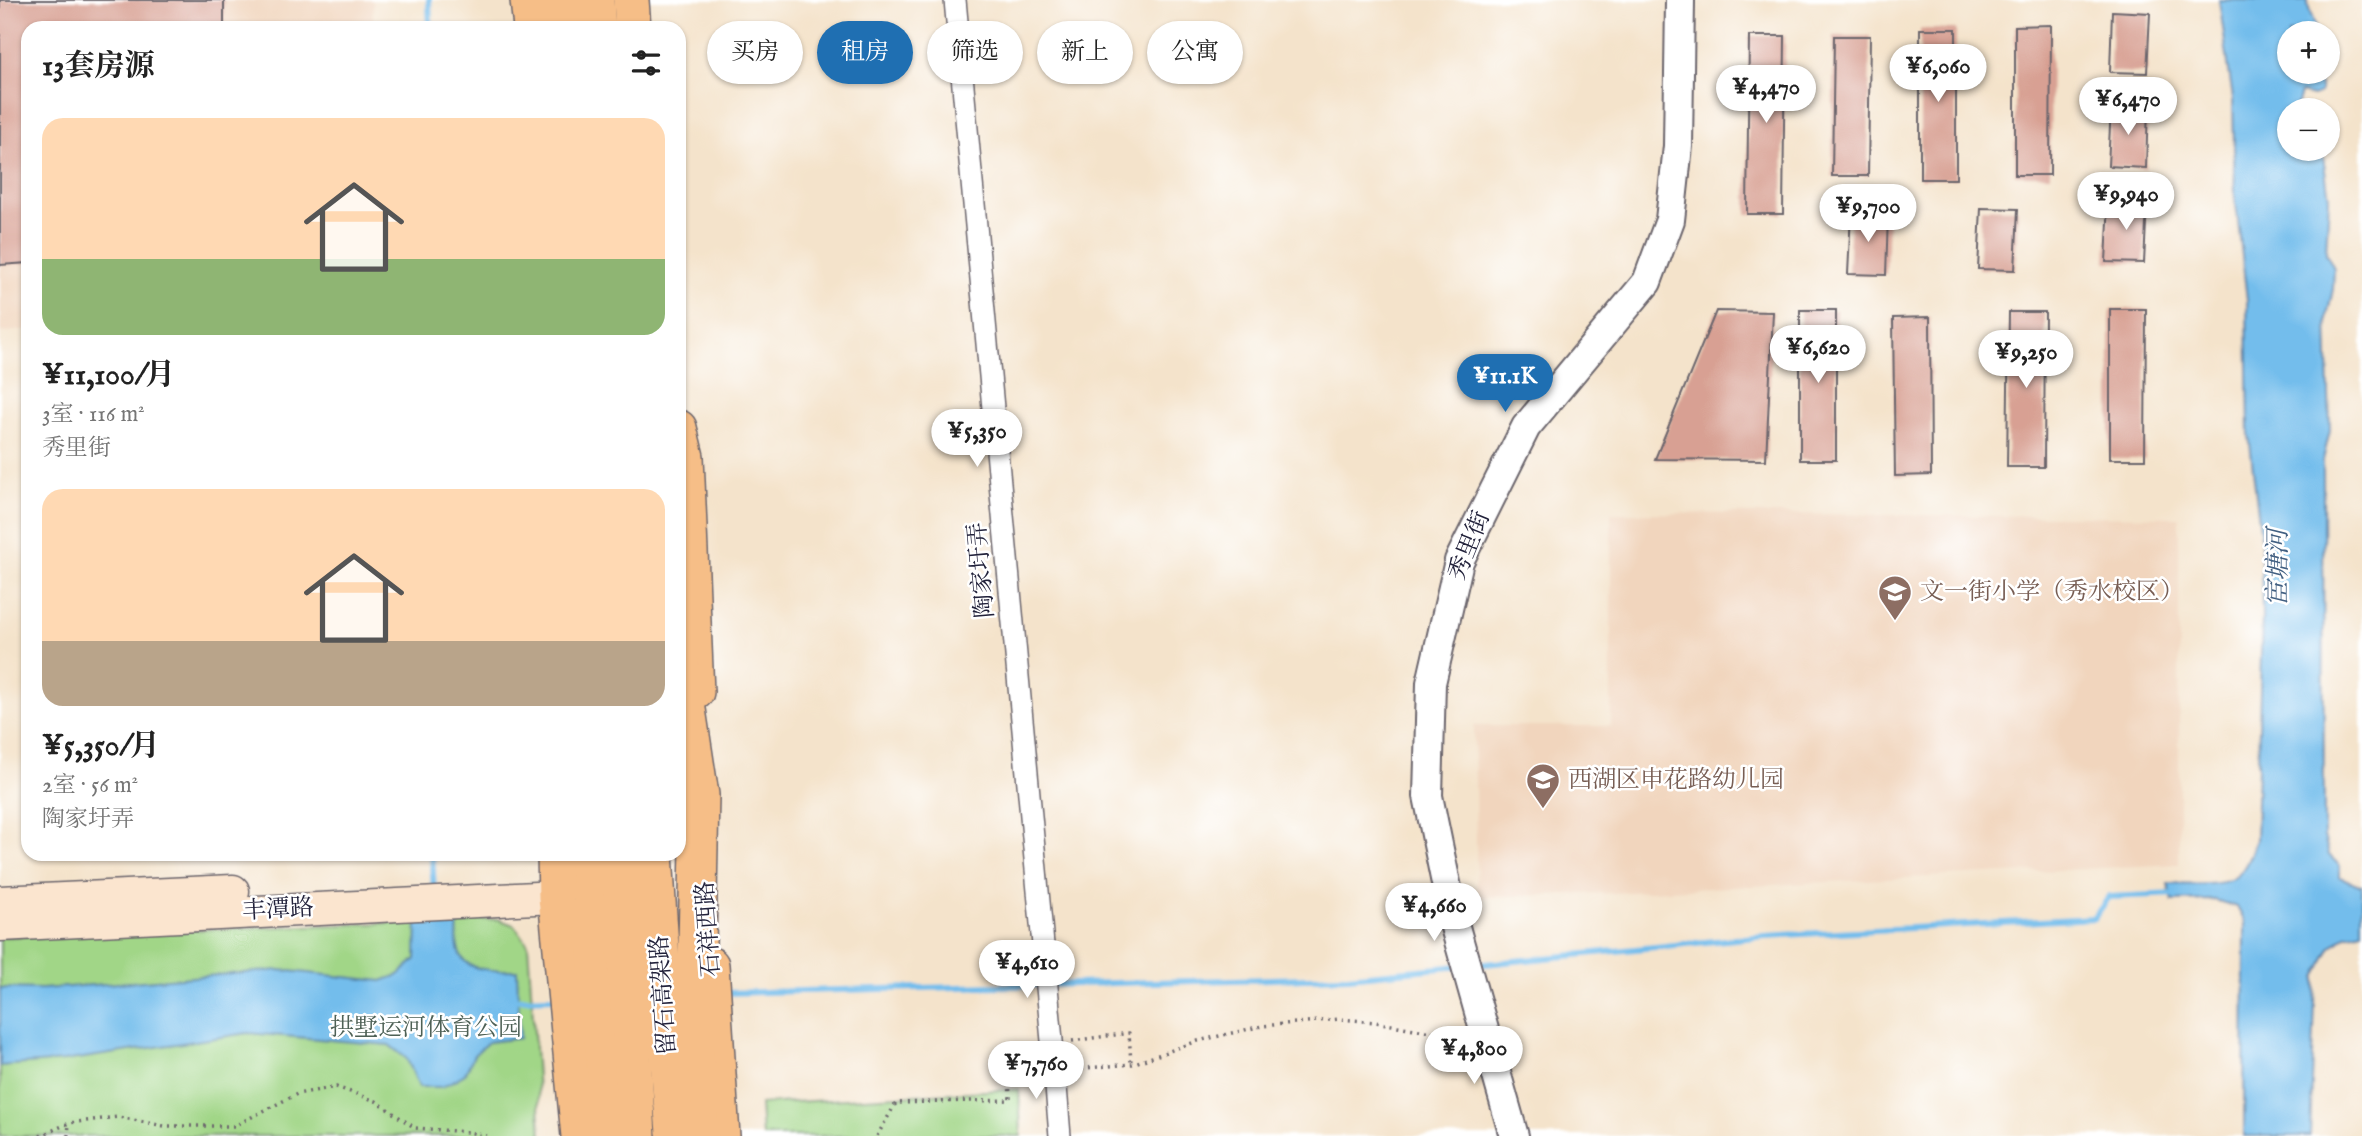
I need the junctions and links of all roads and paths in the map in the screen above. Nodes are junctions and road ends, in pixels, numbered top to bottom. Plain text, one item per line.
1 (528, 0) edge
2 (560, 0) edge
3 (595, 0) edge
4 (631, 0) edge
5 (955, 0) edge
6 (1680, 0) edge
7 (530, 21) edge
8 (562, 21) edge
9 (596, 21) edge
10 (632, 21) edge
11 (686, 478) edge
12 (686, 701) edge
13 (701, 795) junction
14 (686, 838) edge
15 (588, 861) edge
16 (621, 861) edge
17 (653, 861) edge
18 (678, 861) edge
19 (556, 875) edge
20 (433, 892) junction
21 (0, 902) edge
22 (0, 925) edge
23 (636, 981) junction
24 (1484, 1030) junction
25 (1129, 1033) dead end
26 (705, 1036) junction
27 (588, 1040) junction
28 (1008, 1050) dead end
29 (1132, 1064) junction
30 (1054, 1066) junction
31 (69, 1123) junction
32 (40, 1136) edge
33 (68, 1136) edge
34 (487, 1136) edge
35 (579, 1136) edge
36 (591, 1136) edge
37 (611, 1136) edge
38 (637, 1136) edge
39 (676, 1136) edge
40 (700, 1136) edge
41 (722, 1136) edge
42 (877, 1136) edge
43 (1060, 1136) edge
44 (1514, 1136) edge

1 - 7 main road
2 - 8 highway
3 - 9 highway
4 - 10 main road
5 - 30 street, 陶家圩弄, bridge
6 - 24 street, 秀里街
11 - 13 main road
12 - 13 highway
13 - 14 highway
15 - 23 highway
16 - 23 highway, 留石高架路
17 - 23 highway, 留石高架路
18 - 23 highway
19 - 20 main road, 丰潭路
19 - 23 main road
20 - 21 main road, 丰潭路
20 - 22 main road, 丰潭路
23 - 26 highway
23 - 27 highway
23 - 38 highway, 留石高架路
23 - 39 highway, 留石高架路
24 - 29 path
24 - 44 street, 秀里街
25 - 29 path
26 - 40 highway
26 - 41 main road
27 - 35 main road
27 - 36 main road
27 - 37 highway
28 - 42 path
29 - 30 path
30 - 43 street, 陶家圩弄
31 - 32 path
31 - 33 path
31 - 34 path

